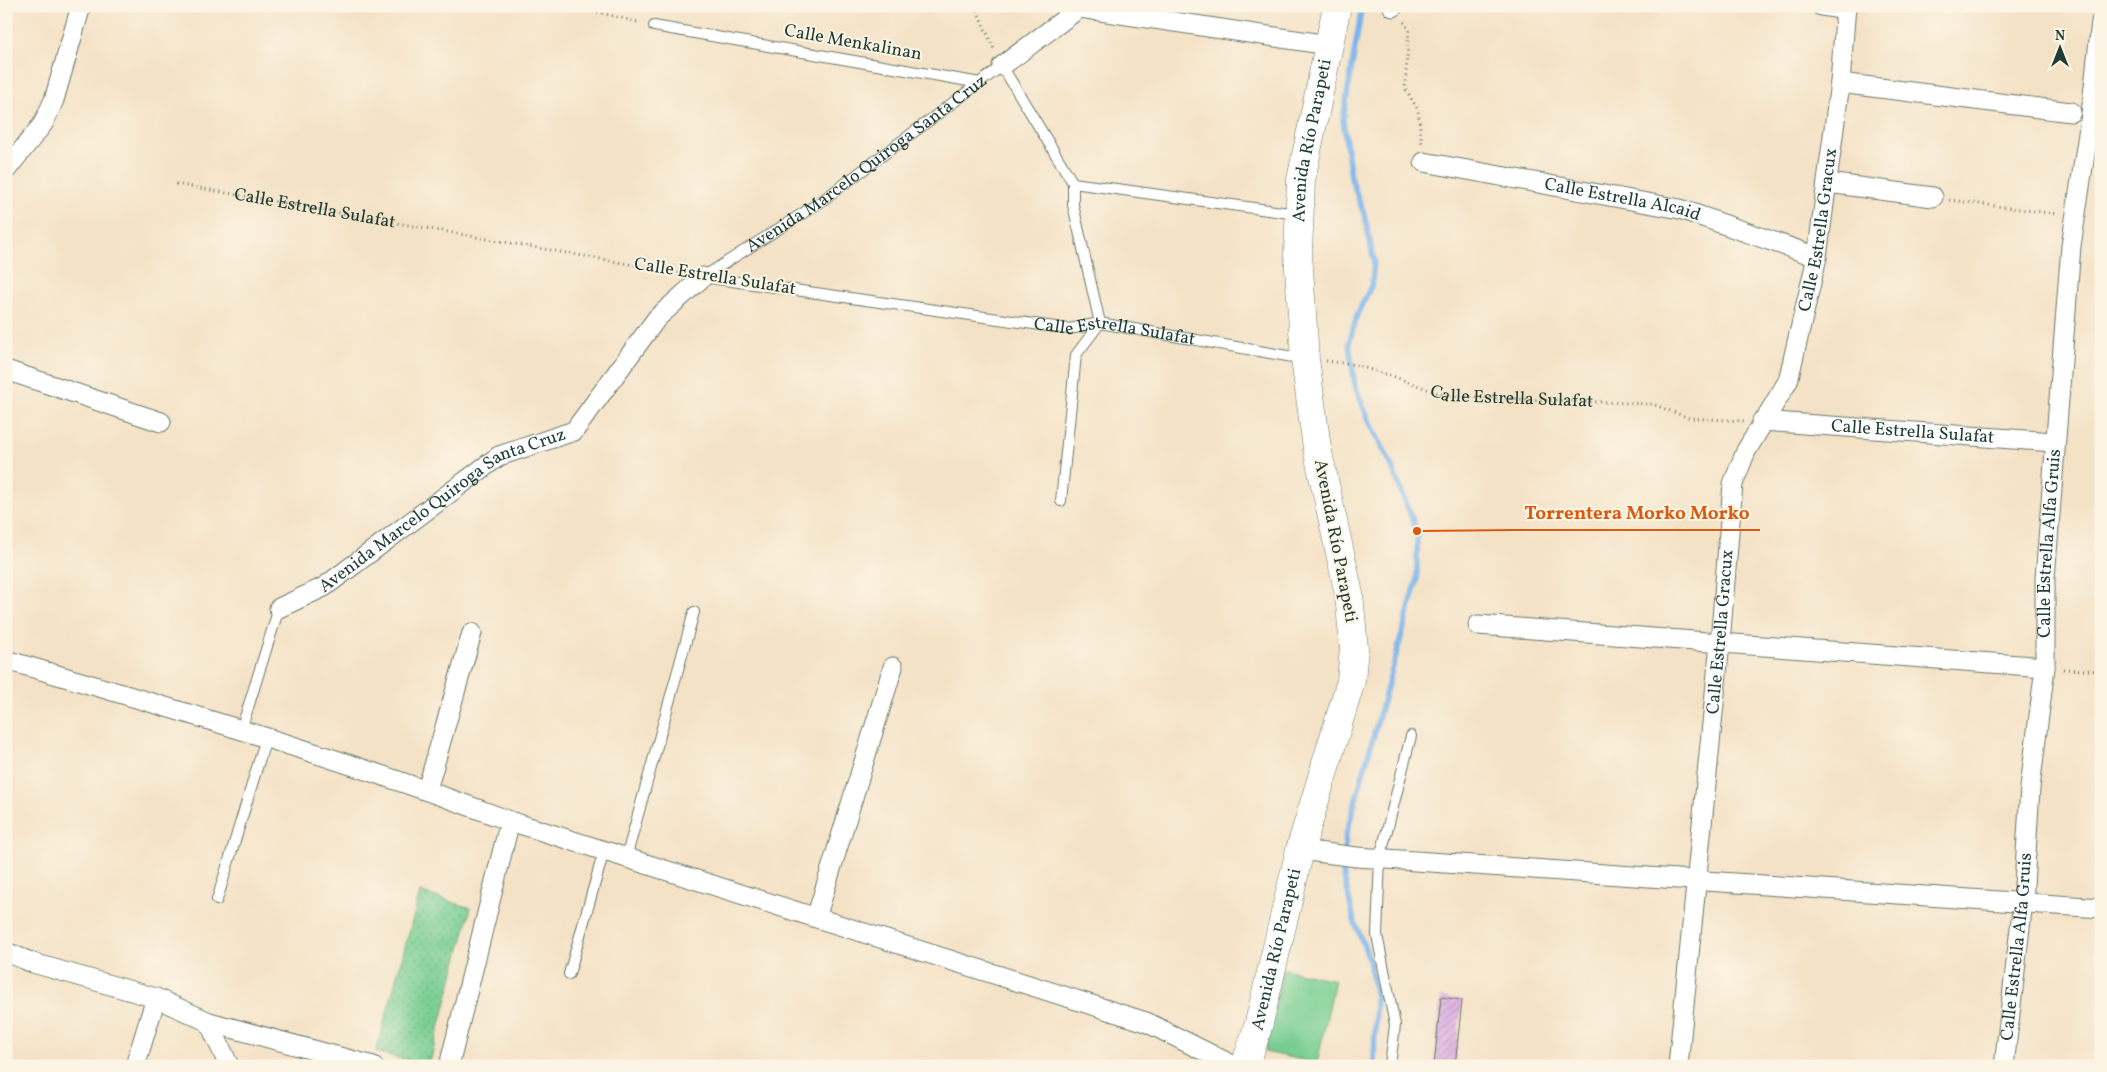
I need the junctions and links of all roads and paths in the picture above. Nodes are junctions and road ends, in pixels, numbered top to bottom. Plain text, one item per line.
1 (81, 6) edge
2 (573, 6) edge
3 (975, 6) edge
4 (1337, 6) edge
5 (1393, 6) edge
6 (1821, 6) edge
7 (1081, 7) edge
8 (1845, 8) edge
9 (2101, 22) edge
10 (654, 26) joint
11 (1329, 45) junction
12 (1002, 66) junction
13 (980, 83) junction
14 (1840, 83) junction
15 (2071, 112) dead end
16 (1424, 162) joint
17 (6, 170) edge
18 (1073, 182) junction
19 (1828, 183) junction
20 (176, 184) dead end
21 (1933, 197) joint
22 (1298, 214) junction
23 (2062, 214) dead end
24 (1817, 257) junction
25 (703, 277) junction
26 (1100, 322) junction
27 (1305, 359) junction
28 (6, 370) edge
29 (1762, 421) junction
30 (161, 422) dead end
31 (2054, 442) junction
32 (1061, 501) dead end
33 (279, 608) joint
34 (694, 612) dead end
35 (1478, 625) dead end
36 (472, 633) dead end
37 (1720, 643) junction
38 (6, 660) edge
39 (893, 667) dead end
40 (2045, 667) junction
41 (2101, 671) edge
42 (241, 730) junction
43 (1411, 736) dead end
44 (266, 738) junction
45 (427, 790) junction
46 (510, 821) junction
47 (1300, 850) junction
48 (604, 851) junction
49 (626, 858) junction
50 (1380, 858) junction
51 (1698, 879) junction
52 (217, 900) dead end
53 (2023, 902) junction
54 (2101, 908) edge
55 (816, 918) junction
56 (6, 952) edge
57 (568, 974) dead end
58 (156, 998) junction
59 (208, 1022) junction
60 (135, 1066) edge
61 (229, 1066) edge
62 (373, 1066) edge
63 (449, 1066) edge
64 (1234, 1066) edge
65 (1245, 1066) edge
66 (1390, 1066) edge
67 (1678, 1066) edge
68 (2004, 1066) edge

1 - 17 street
2 - 10 path
3 - 12 path
4 - 11 main road, Avenida Río Parapeti
5 - 16 path
6 - 8 street
7 - 11 street
7 - 12 street, Avenida Marcelo Quiroga Santa Cruz
8 - 14 street, Calle Estrella Gracux
9 - 31 street, Calle Estrella Alfa Gruis
10 - 13 lane, Calle Menkalinan
11 - 22 main road, Avenida Río Parapeti
12 - 13 lane, Avenida Marcelo Quiroga Santa Cruz
12 - 18 lane
13 - 25 lane, Avenida Marcelo Quiroga Santa Cruz
14 - 15 street
14 - 19 street, Calle Estrella Gracux
16 - 24 street, Calle Estrella Alcaid
18 - 22 lane
18 - 26 lane
19 - 21 street
19 - 24 street, Calle Estrella Gracux
20 - 25 path, Calle Estrella Sulafat
21 - 23 path
22 - 27 main road, Avenida Río Parapeti
24 - 29 street, Calle Estrella Gracux
25 - 26 lane, Calle Estrella Sulafat
25 - 33 street, Avenida Marcelo Quiroga Santa Cruz
26 - 27 lane, Calle Estrella Sulafat
26 - 32 lane
27 - 29 path, Calle Estrella Sulafat
27 - 47 main road, Avenida Río Parapeti
28 - 30 street
29 - 31 street, Calle Estrella Sulafat
29 - 37 street, Calle Estrella Gracux
31 - 40 street, Calle Estrella Alfa Gruis
33 - 42 lane
34 - 49 lane
35 - 37 street
36 - 45 street
37 - 40 street
37 - 51 street, Calle Estrella Gracux
38 - 42 street
39 - 55 street
40 - 41 path
40 - 53 street, Calle Estrella Alfa Gruis
42 - 44 street
43 - 50 lane
44 - 45 street
44 - 52 lane
45 - 46 street
46 - 48 street
46 - 63 street
47 - 50 street
47 - 65 main road, Avenida Río Parapeti
48 - 49 street
48 - 57 lane
49 - 55 street
50 - 51 street
50 - 66 lane
51 - 53 street
51 - 67 street, Calle Estrella Gracux
53 - 54 street
53 - 68 street, Calle Estrella Alfa Gruis
55 - 64 street
56 - 58 street
58 - 59 street
58 - 60 street
59 - 61 street
59 - 62 street

